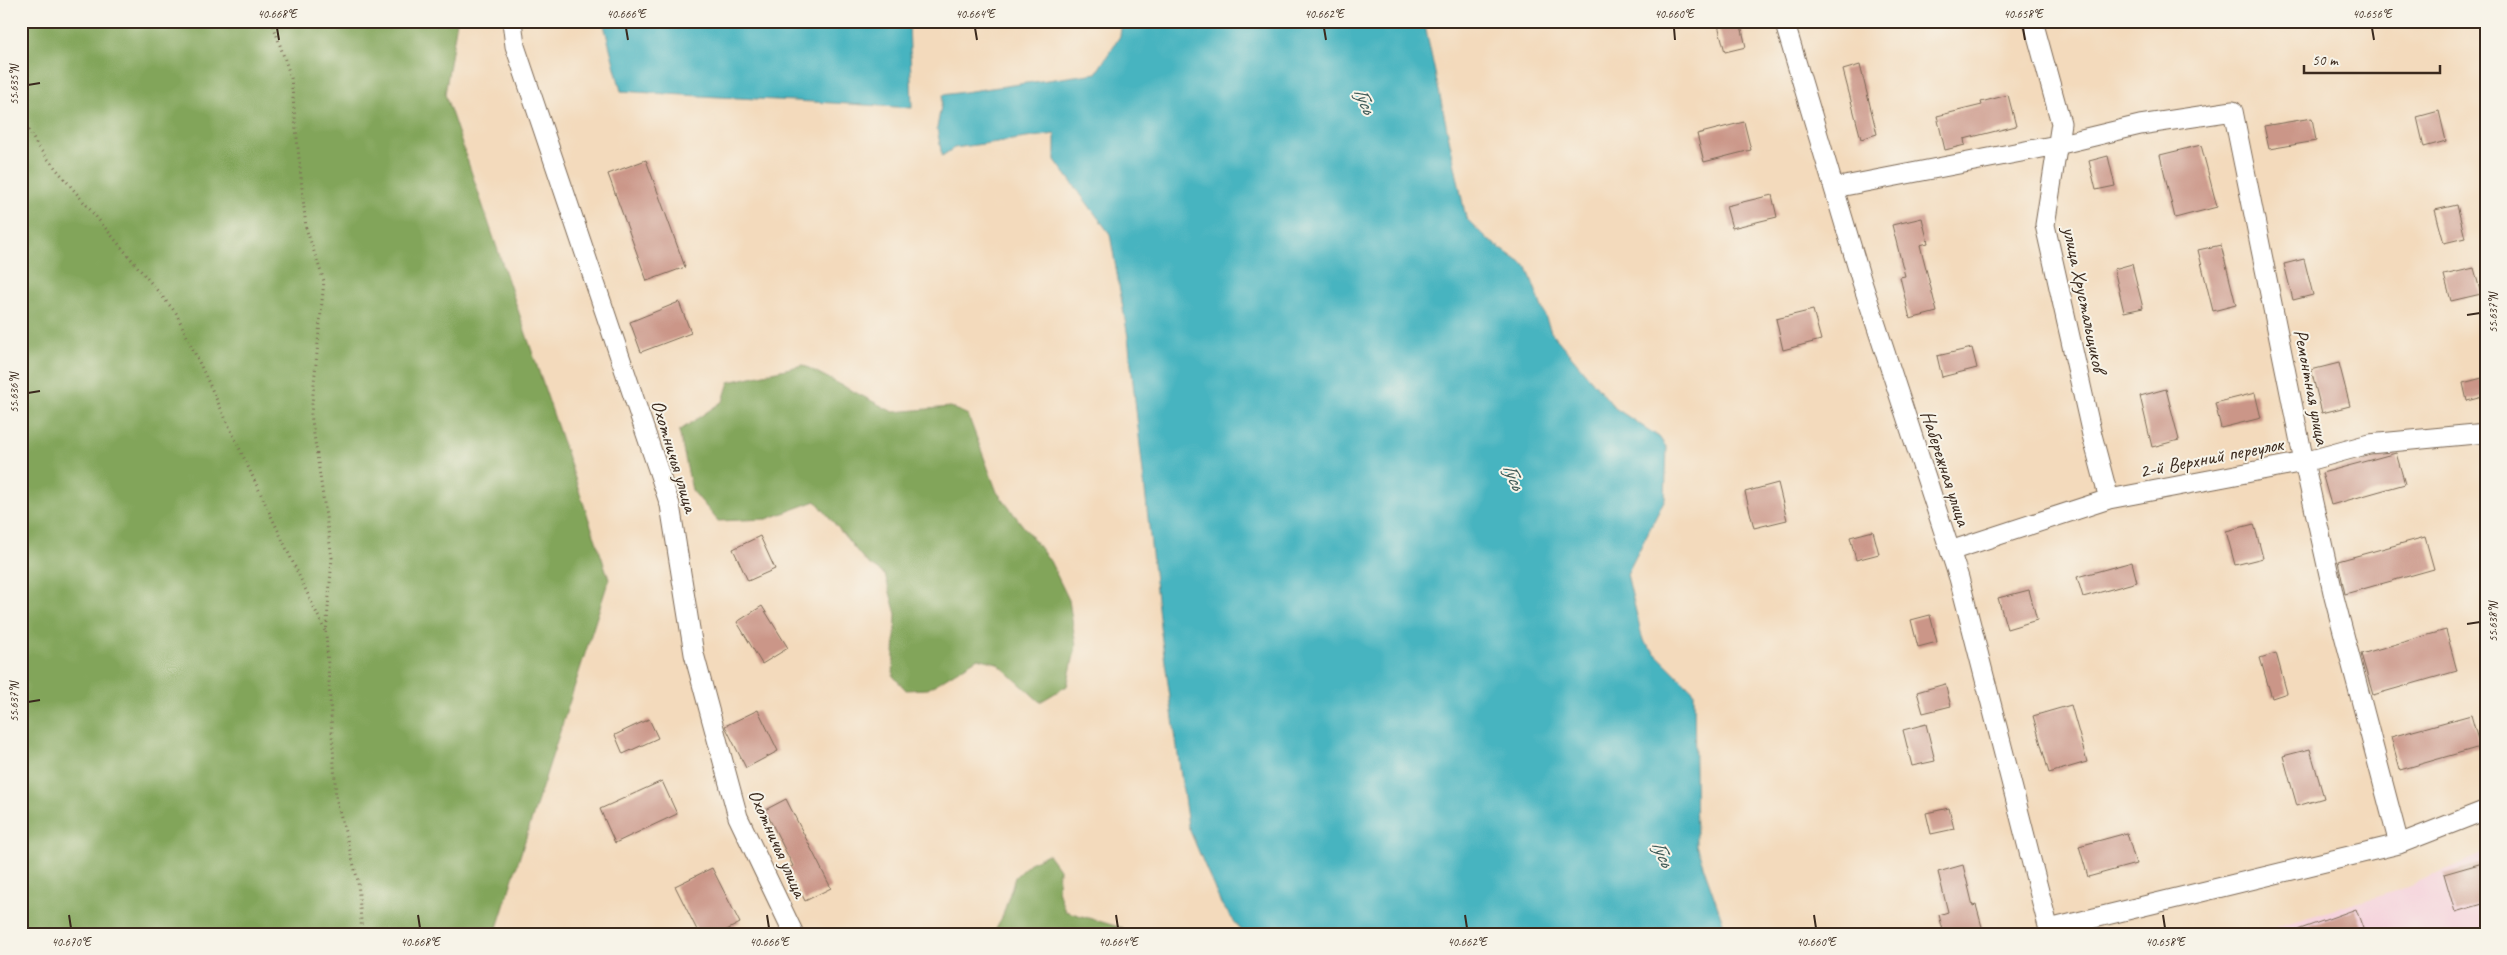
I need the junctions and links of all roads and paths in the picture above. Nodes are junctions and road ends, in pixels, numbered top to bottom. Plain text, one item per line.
1 (272, 21) edge
2 (512, 21) edge
3 (1784, 21) edge
4 (2033, 21) edge
5 (21, 117) edge
6 (2057, 145) junction
7 (1834, 188) junction
8 (2486, 433) edge
9 (2304, 462) junction
10 (2109, 498) junction
11 (1950, 551) junction
12 (326, 633) junction
13 (2486, 810) edge
14 (2399, 844) junction
15 (2050, 931) edge
16 (362, 934) edge
17 (794, 934) edge

1 - 12 path
2 - 17 street, Охотничья улица
3 - 7 street, Набережная улица
4 - 6 street, улица Хрустальщиков
5 - 12 path
6 - 7 street
6 - 9 street, Ремонтная улица
6 - 10 street, улица Хрустальщиков
7 - 11 street, Набережная улица
8 - 9 street, 2-й Верхний переулок
9 - 10 street, 2-й Верхний переулок
9 - 14 street, Ремонтная улица
10 - 11 street, 2-й Верхний переулок
11 - 15 street, Набережная улица
12 - 16 path
13 - 14 street
14 - 15 street

